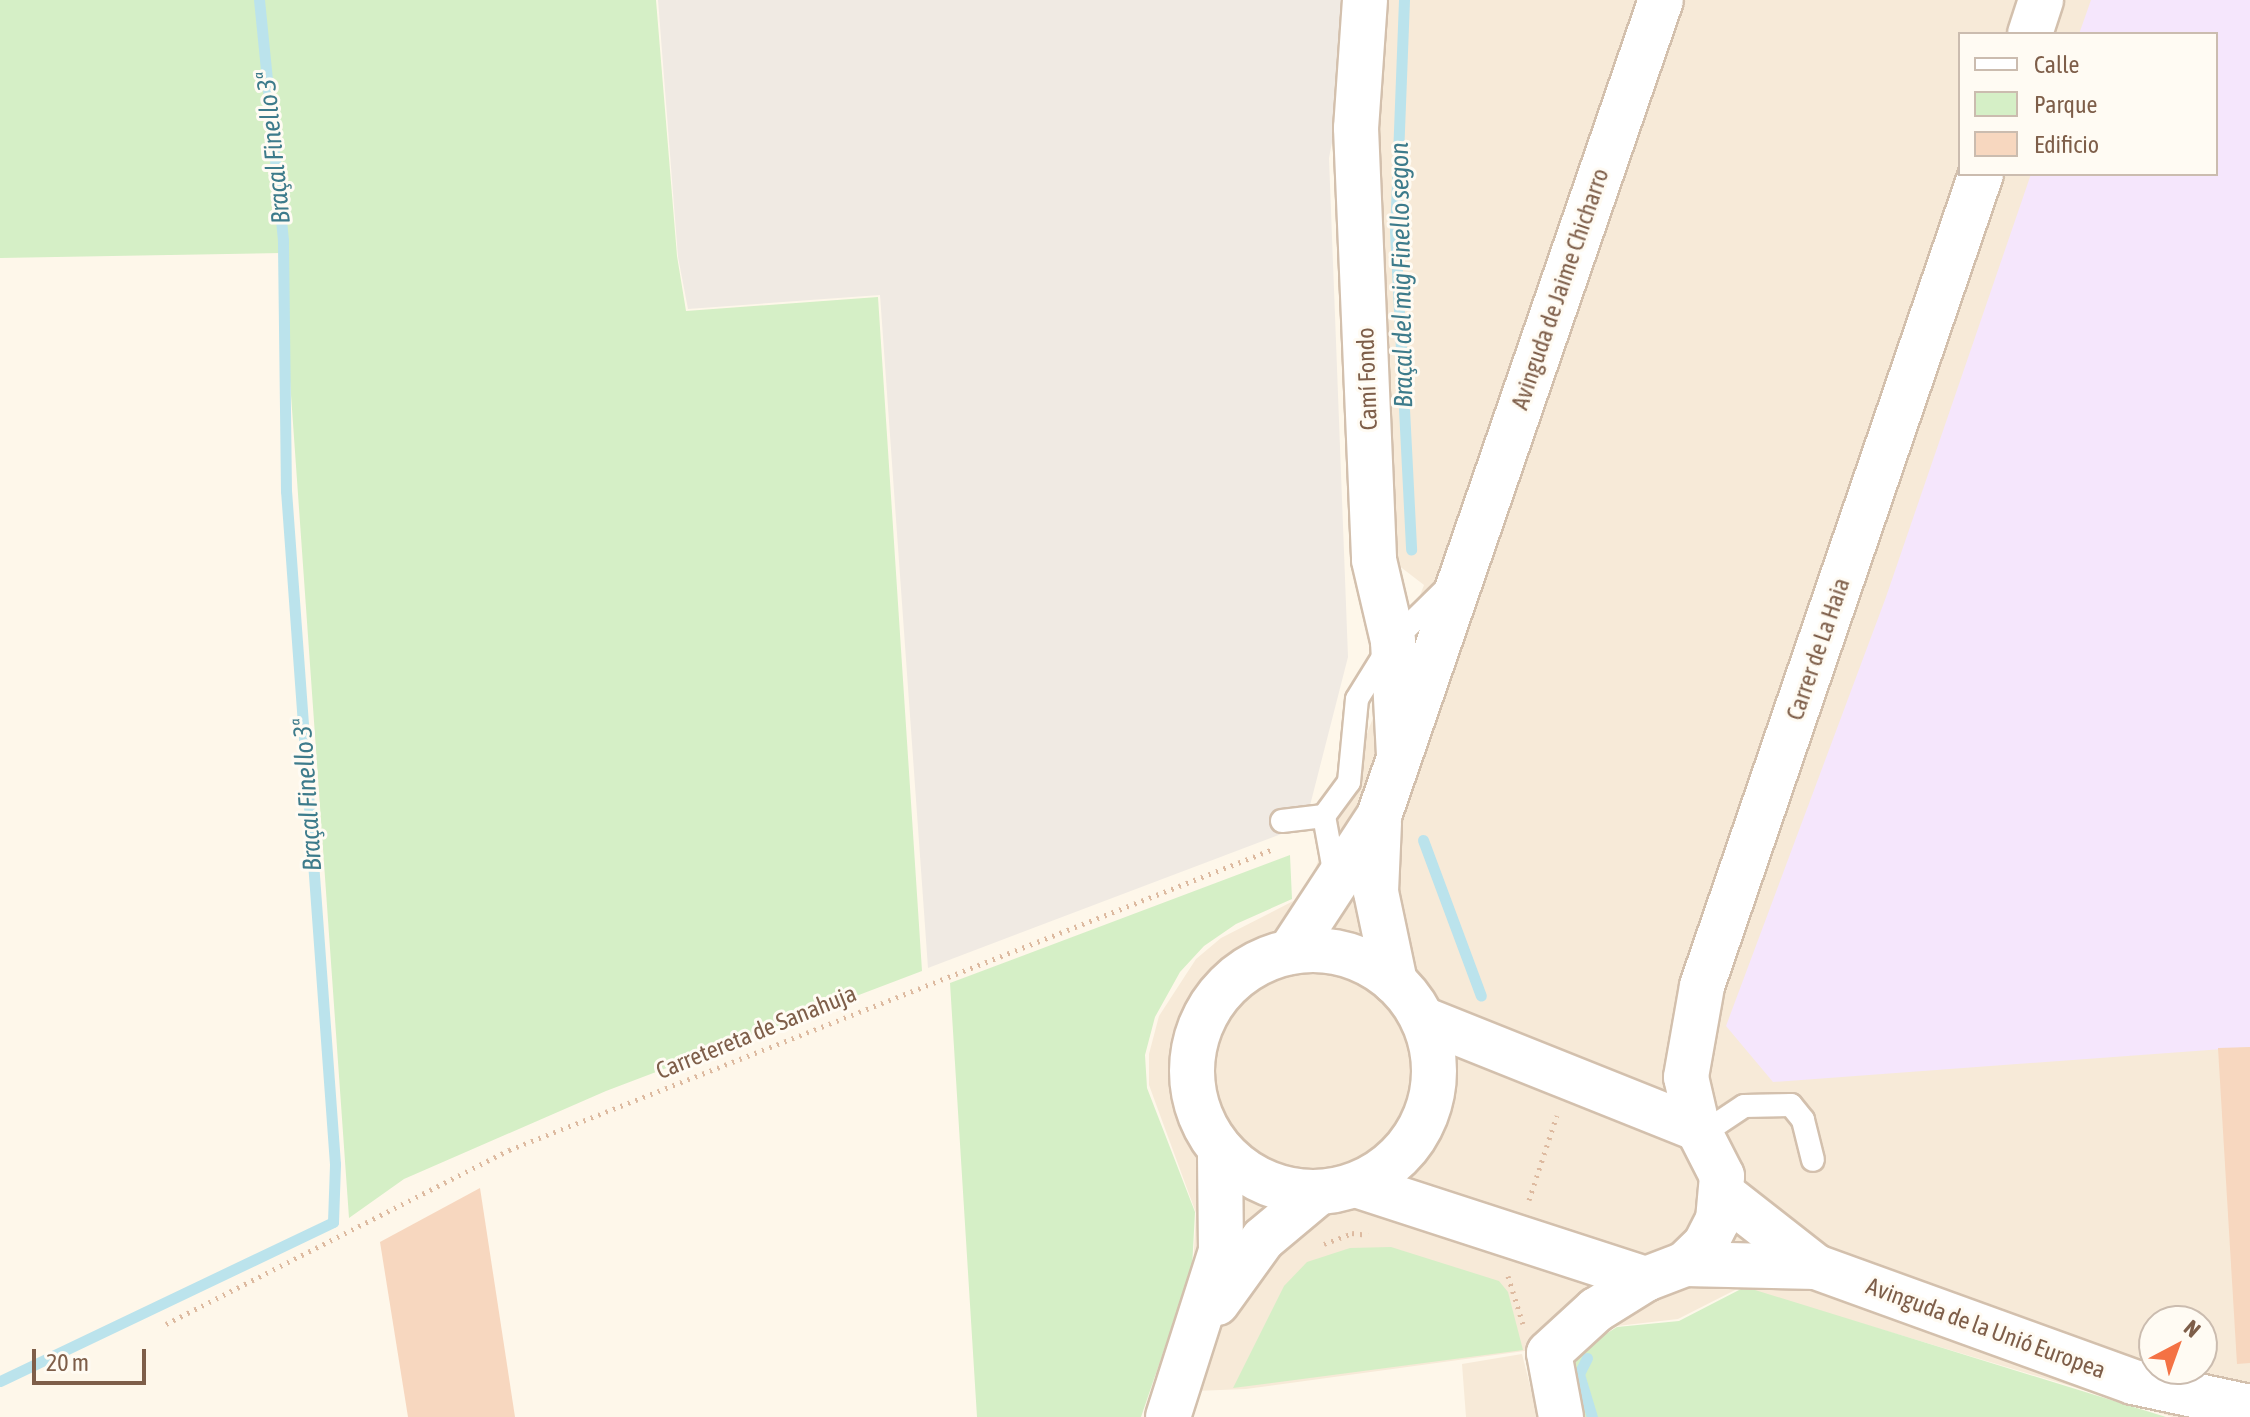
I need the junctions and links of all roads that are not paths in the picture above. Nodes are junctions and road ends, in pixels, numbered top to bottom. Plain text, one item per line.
1 (1365, 0) edge
2 (1661, 0) edge
3 (2041, 0) edge
4 (2031, 32) edge
5 (1980, 176) edge
6 (1459, 577) junction
7 (1393, 641) junction
8 (1399, 756) junction
9 (1379, 816) junction
10 (1282, 821) dead end
11 (1326, 824) junction
12 (1337, 887) junction
13 (1290, 952) junction
14 (1395, 982) junction
15 (1423, 1019) junction
16 (1700, 1132) junction
17 (1220, 1149) junction
18 (1813, 1160) dead end
19 (1337, 1189) junction
20 (1723, 1194) junction
21 (1816, 1267) junction
22 (1666, 1271) junction
23 (1199, 1327) junction
24 (2250, 1407) edge
25 (1168, 1417) edge
26 (1561, 1417) edge

1 - 7 street, Camí Fondo
2 - 6 street, Avinguda de Jaime Chicharro
3 - 4 street
5 - 16 street, Carrer de La Haia
6 - 7 lane
6 - 8 street, Avinguda de Jaime Chicharro
7 - 8 street, Camí Fondo
7 - 11 lane
8 - 9 street, Avinguda de Jaime Chicharro
9 - 12 street
9 - 14 street
10 - 11 lane
11 - 12 lane
12 - 13 street
13 - 14 street
13 - 17 street
14 - 15 street
15 - 16 street
15 - 19 street
16 - 18 lane
16 - 20 street
17 - 19 street
17 - 23 street
19 - 22 street, Avinguda de la Unió Europea
19 - 23 street
20 - 21 street, Avinguda de la Unió Europea
20 - 22 street
21 - 22 street, Avinguda de la Unió Europea
21 - 24 street, Avinguda de la Unió Europea
22 - 26 street
23 - 25 street

